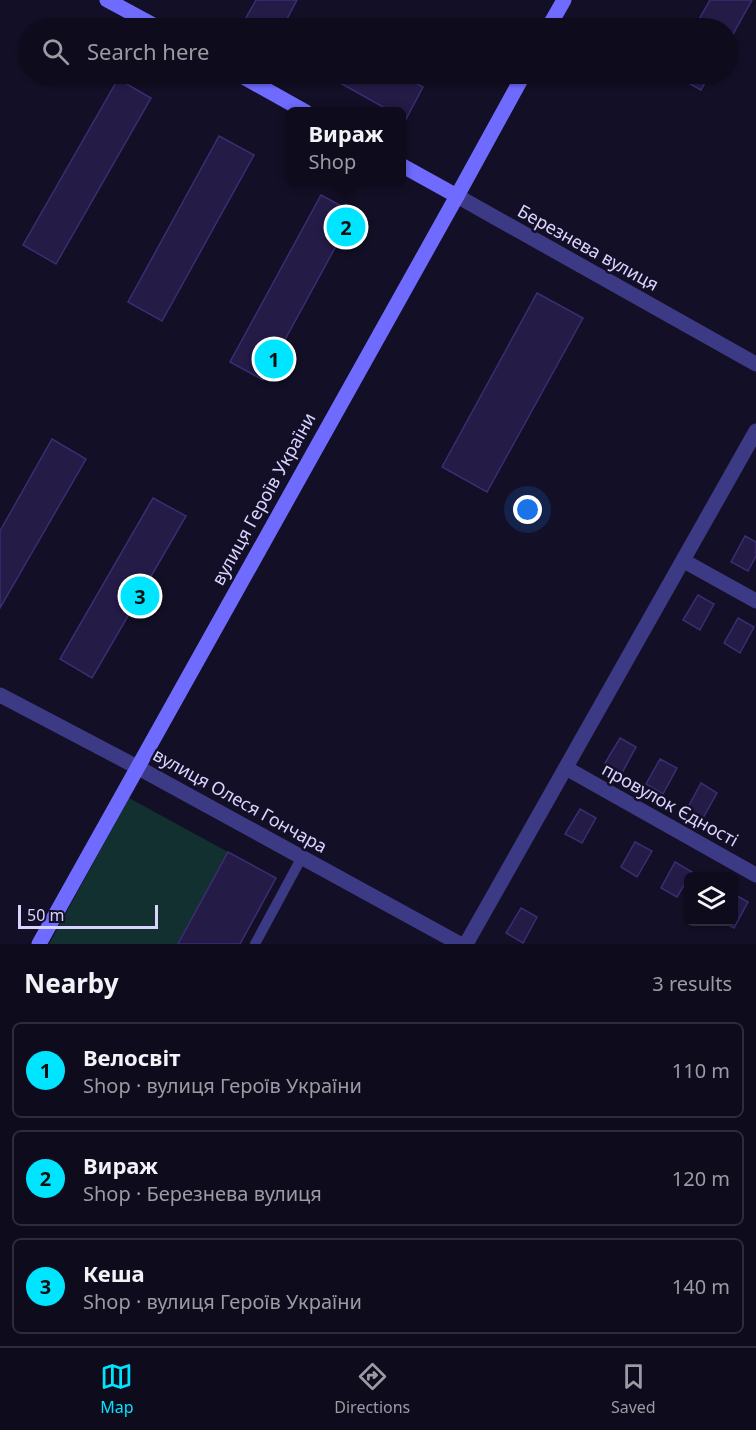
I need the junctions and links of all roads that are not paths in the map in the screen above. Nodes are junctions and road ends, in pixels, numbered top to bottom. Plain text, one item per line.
1 (107, 0) edge
2 (564, 0) edge
3 (140, 18) edge
4 (554, 18) edge
5 (256, 84) edge
6 (519, 84) edge
7 (299, 107) edge
8 (406, 167) edge
9 (457, 196) junction
10 (756, 364) edge
11 (756, 431) edge
12 (684, 561) junction
13 (756, 601) edge
14 (0, 695) edge
15 (136, 767) junction
16 (566, 768) junction
17 (302, 857) junction
18 (756, 875) edge
19 (39, 944) edge
20 (255, 944) edge
21 (460, 944) edge
22 (466, 944) edge

1 - 3 street
2 - 4 street
5 - 7 street
6 - 9 street, вулиця Героїв України
8 - 9 street, Березнева вулиця
9 - 10 street, Березнева вулиця
9 - 15 street, вулиця Героїв України
11 - 12 street
12 - 13 street
12 - 16 street
14 - 15 street, вулиця Олеся Гончара
15 - 17 street, вулиця Олеся Гончара
15 - 19 street, вулиця Героїв України
16 - 18 street, провулок Єдності
16 - 22 street
17 - 20 lane
17 - 21 street, вулиця Олеся Гончара

